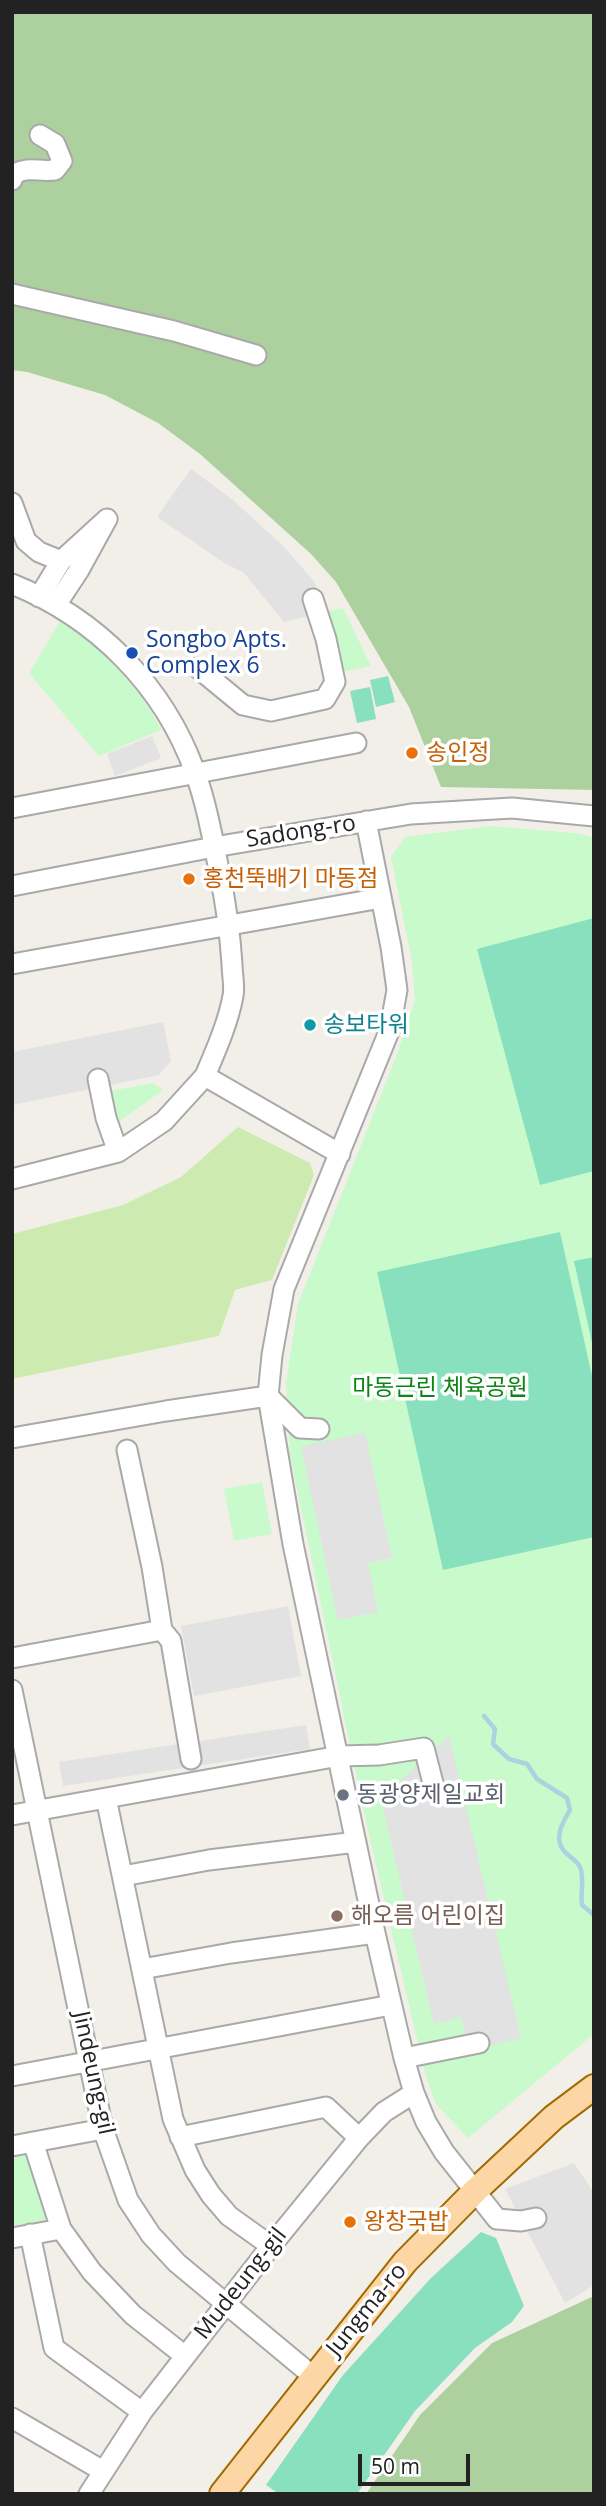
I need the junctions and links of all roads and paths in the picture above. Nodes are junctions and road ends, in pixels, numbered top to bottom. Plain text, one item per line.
1 (40, 135) dead end
2 (12, 180) edge
3 (12, 294) edge
4 (256, 355) dead end
5 (12, 503) edge
6 (61, 561) junction
7 (12, 584) edge
8 (313, 599) dead end
9 (48, 601) junction
10 (198, 668) dead end
11 (356, 743) dead end
12 (196, 772) junction
13 (12, 808) edge
14 (594, 816) edge
15 (366, 821) junction
16 (214, 847) junction
17 (12, 886) edge
18 (381, 898) junction
19 (230, 923) junction
20 (12, 964) edge
21 (205, 1076) junction
22 (97, 1079) dead end
23 (118, 1152) junction
24 (340, 1154) junction
25 (12, 1179) edge
26 (268, 1396) junction
27 (318, 1429) dead end
28 (12, 1438) edge
29 (127, 1450) dead end
30 (162, 1630) junction
31 (12, 1658) edge
32 (12, 1690) edge
33 (339, 1756) junction
34 (191, 1759) dead end
35 (433, 1783) dead end
36 (106, 1798) junction
37 (37, 1810) junction
38 (12, 1815) edge
39 (356, 1842) junction
40 (123, 1876) junction
41 (375, 1933) junction
42 (142, 1969) junction
43 (391, 2005) junction
44 (479, 2043) dead end
45 (159, 2048) junction
46 (404, 2057) junction
47 (90, 2061) junction
48 (12, 2076) edge
49 (594, 2087) edge
50 (414, 2093) junction
51 (103, 2129) junction
52 (180, 2137) junction
53 (359, 2138) junction
54 (33, 2142) junction
55 (12, 2146) edge
56 (475, 2191) junction
57 (536, 2218) dead end
58 (61, 2229) junction
59 (21, 2236) edge
60 (271, 2246) junction
61 (225, 2304) junction
62 (185, 2356) junction
63 (314, 2376) junction
64 (142, 2412) junction
65 (12, 2418) edge
66 (103, 2471) junction
67 (89, 2494) edge
68 (222, 2494) edge

1 - 2 street
3 - 4 street
5 - 6 street
6 - 9 street
6 - 9 street
7 - 9 street
8 - 10 street
9 - 12 street
11 - 12 street
12 - 13 street
12 - 16 street
14 - 15 street, Sadong-ro
15 - 16 street, Sadong-ro
15 - 18 street
16 - 17 street, Sadong-ro
16 - 19 street
18 - 19 street
18 - 24 street
19 - 20 street
19 - 21 street
21 - 23 street
21 - 24 street
22 - 23 street
23 - 25 street
24 - 26 street
26 - 27 street
26 - 28 street
26 - 33 street
29 - 30 street
30 - 31 street
30 - 34 street
32 - 37 street, Jindeung-gil
33 - 35 street
33 - 36 street
33 - 39 street
36 - 37 street
36 - 40 street
37 - 38 street
37 - 47 street, Jindeung-gil
39 - 40 street
39 - 41 street
40 - 42 street
41 - 42 street
41 - 43 street
42 - 45 street
43 - 45 street
43 - 46 street
44 - 46 street
45 - 47 street
45 - 52 street
46 - 50 street
47 - 48 street
47 - 51 street, Jindeung-gil
49 - 56 main road, Jungma-ro
50 - 53 street, Mudeung-gil
50 - 56 street
51 - 54 street
51 - 61 street, Jindeung-gil
52 - 53 street
52 - 60 street
53 - 60 street, Mudeung-gil
54 - 55 street
54 - 58 street
56 - 57 street
56 - 63 main road, Jungma-ro
58 - 59 street
58 - 62 street
59 - 64 street
60 - 61 street, Mudeung-gil
61 - 62 street, Mudeung-gil
61 - 63 street, Jindeung-gil
62 - 64 street, Mudeung-gil
63 - 68 main road, Jungma-ro
64 - 66 street, Mudeung-gil
65 - 66 street
66 - 67 street, Mudeung-gil

